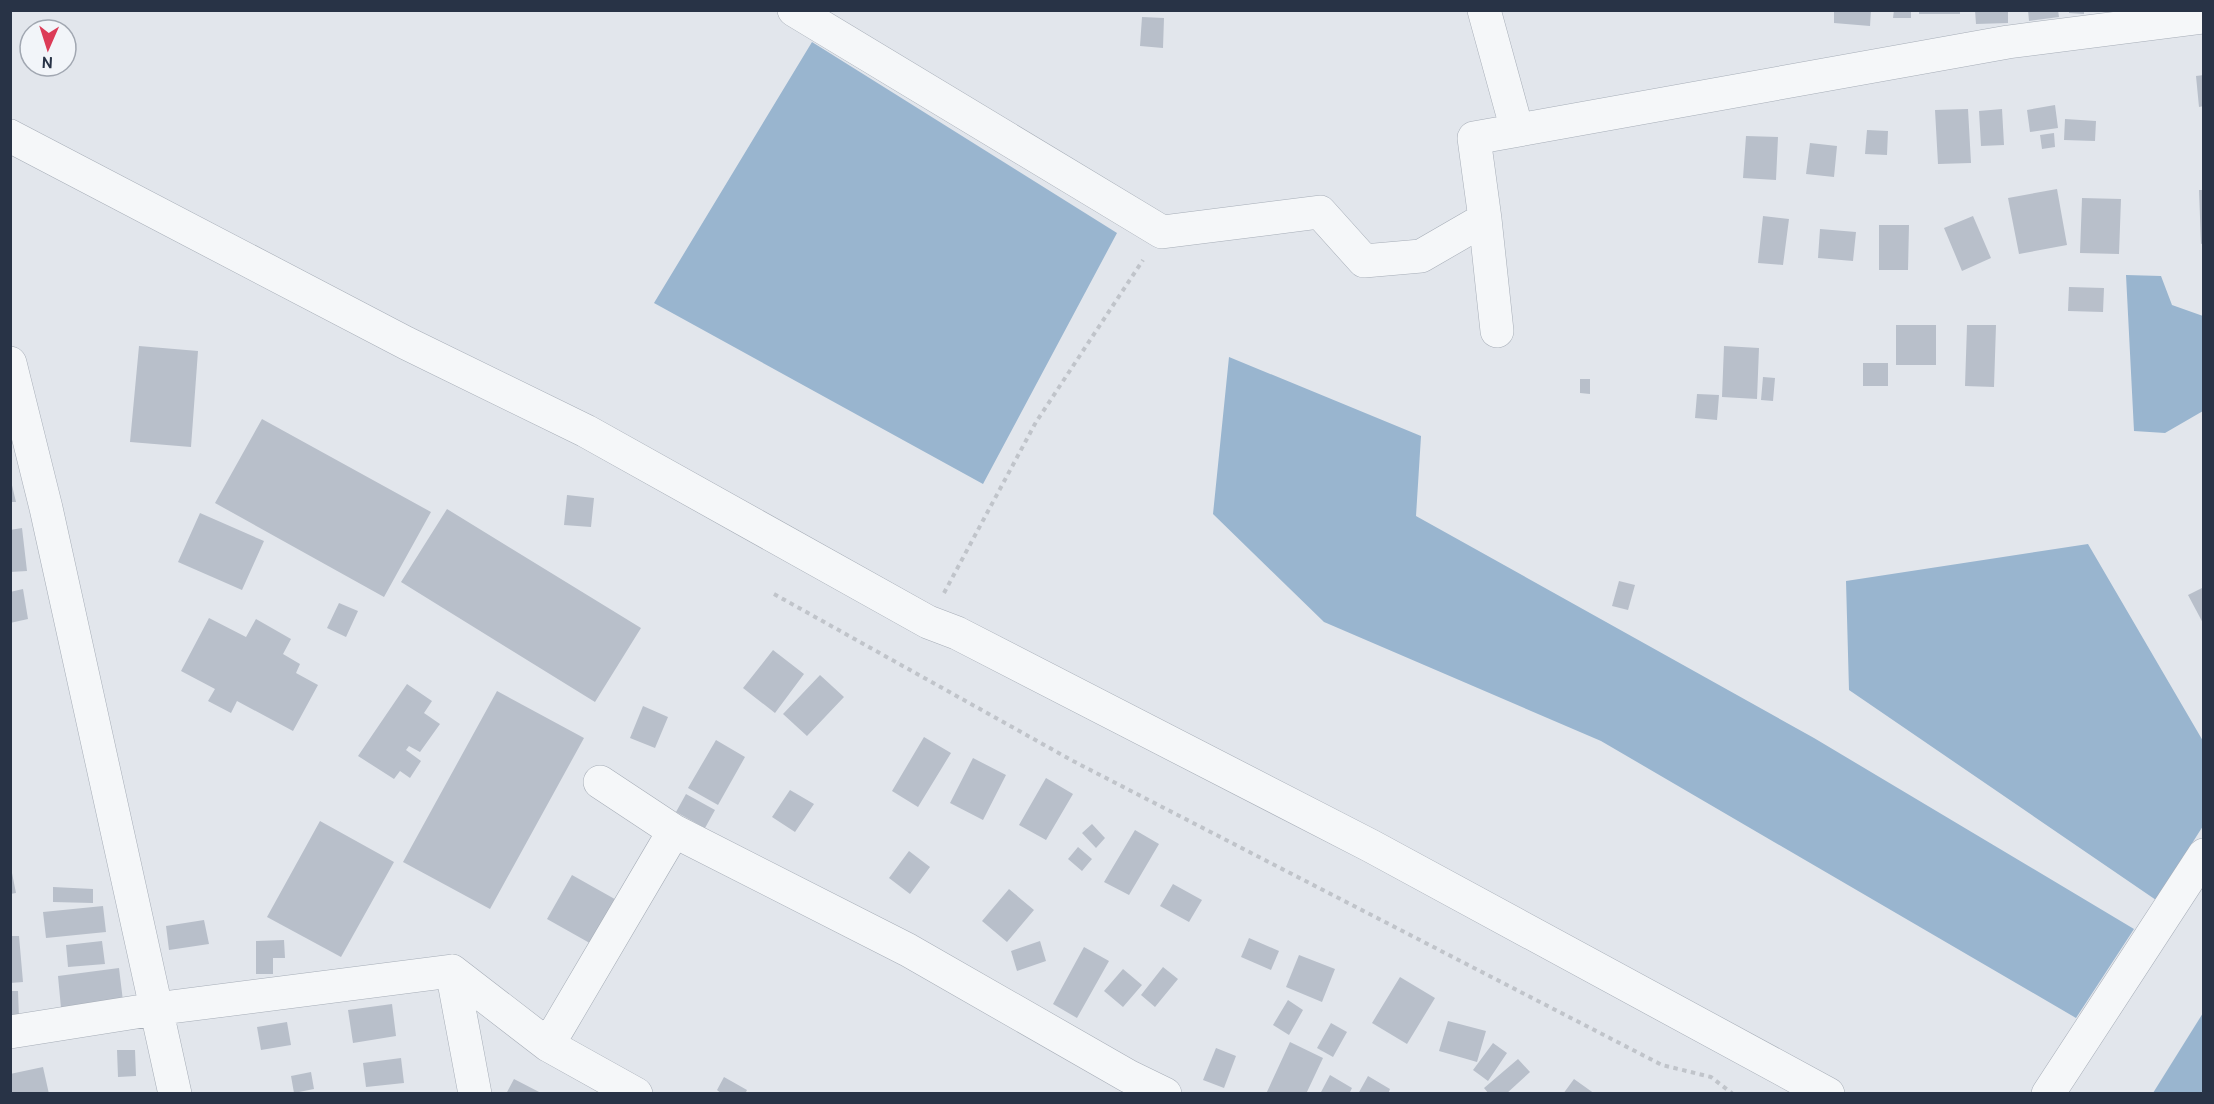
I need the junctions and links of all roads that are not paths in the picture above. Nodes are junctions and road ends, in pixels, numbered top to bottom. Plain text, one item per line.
1 (794, 10) edge
2 (1484, 10) edge
3 (2204, 17) edge
4 (1517, 130) junction
5 (10, 136) edge
6 (1485, 219) junction
7 (1497, 331) dead end
8 (10, 363) edge
9 (600, 782) dead end
10 (674, 831) junction
11 (2204, 855) edge
12 (452, 971) junction
13 (155, 1009) junction
14 (10, 1032) edge
15 (548, 1045) junction
16 (175, 1094) edge
17 (475, 1094) edge
18 (636, 1094) edge
19 (1165, 1094) edge
20 (1828, 1094) edge
21 (2048, 1094) edge

1 - 6 street
2 - 4 street
3 - 4 street
4 - 6 street
5 - 20 street
6 - 7 street
8 - 13 street
9 - 10 street
10 - 15 street
10 - 19 street
11 - 21 street
12 - 13 street
12 - 15 street
12 - 17 street
13 - 14 street
13 - 16 street
15 - 18 street

